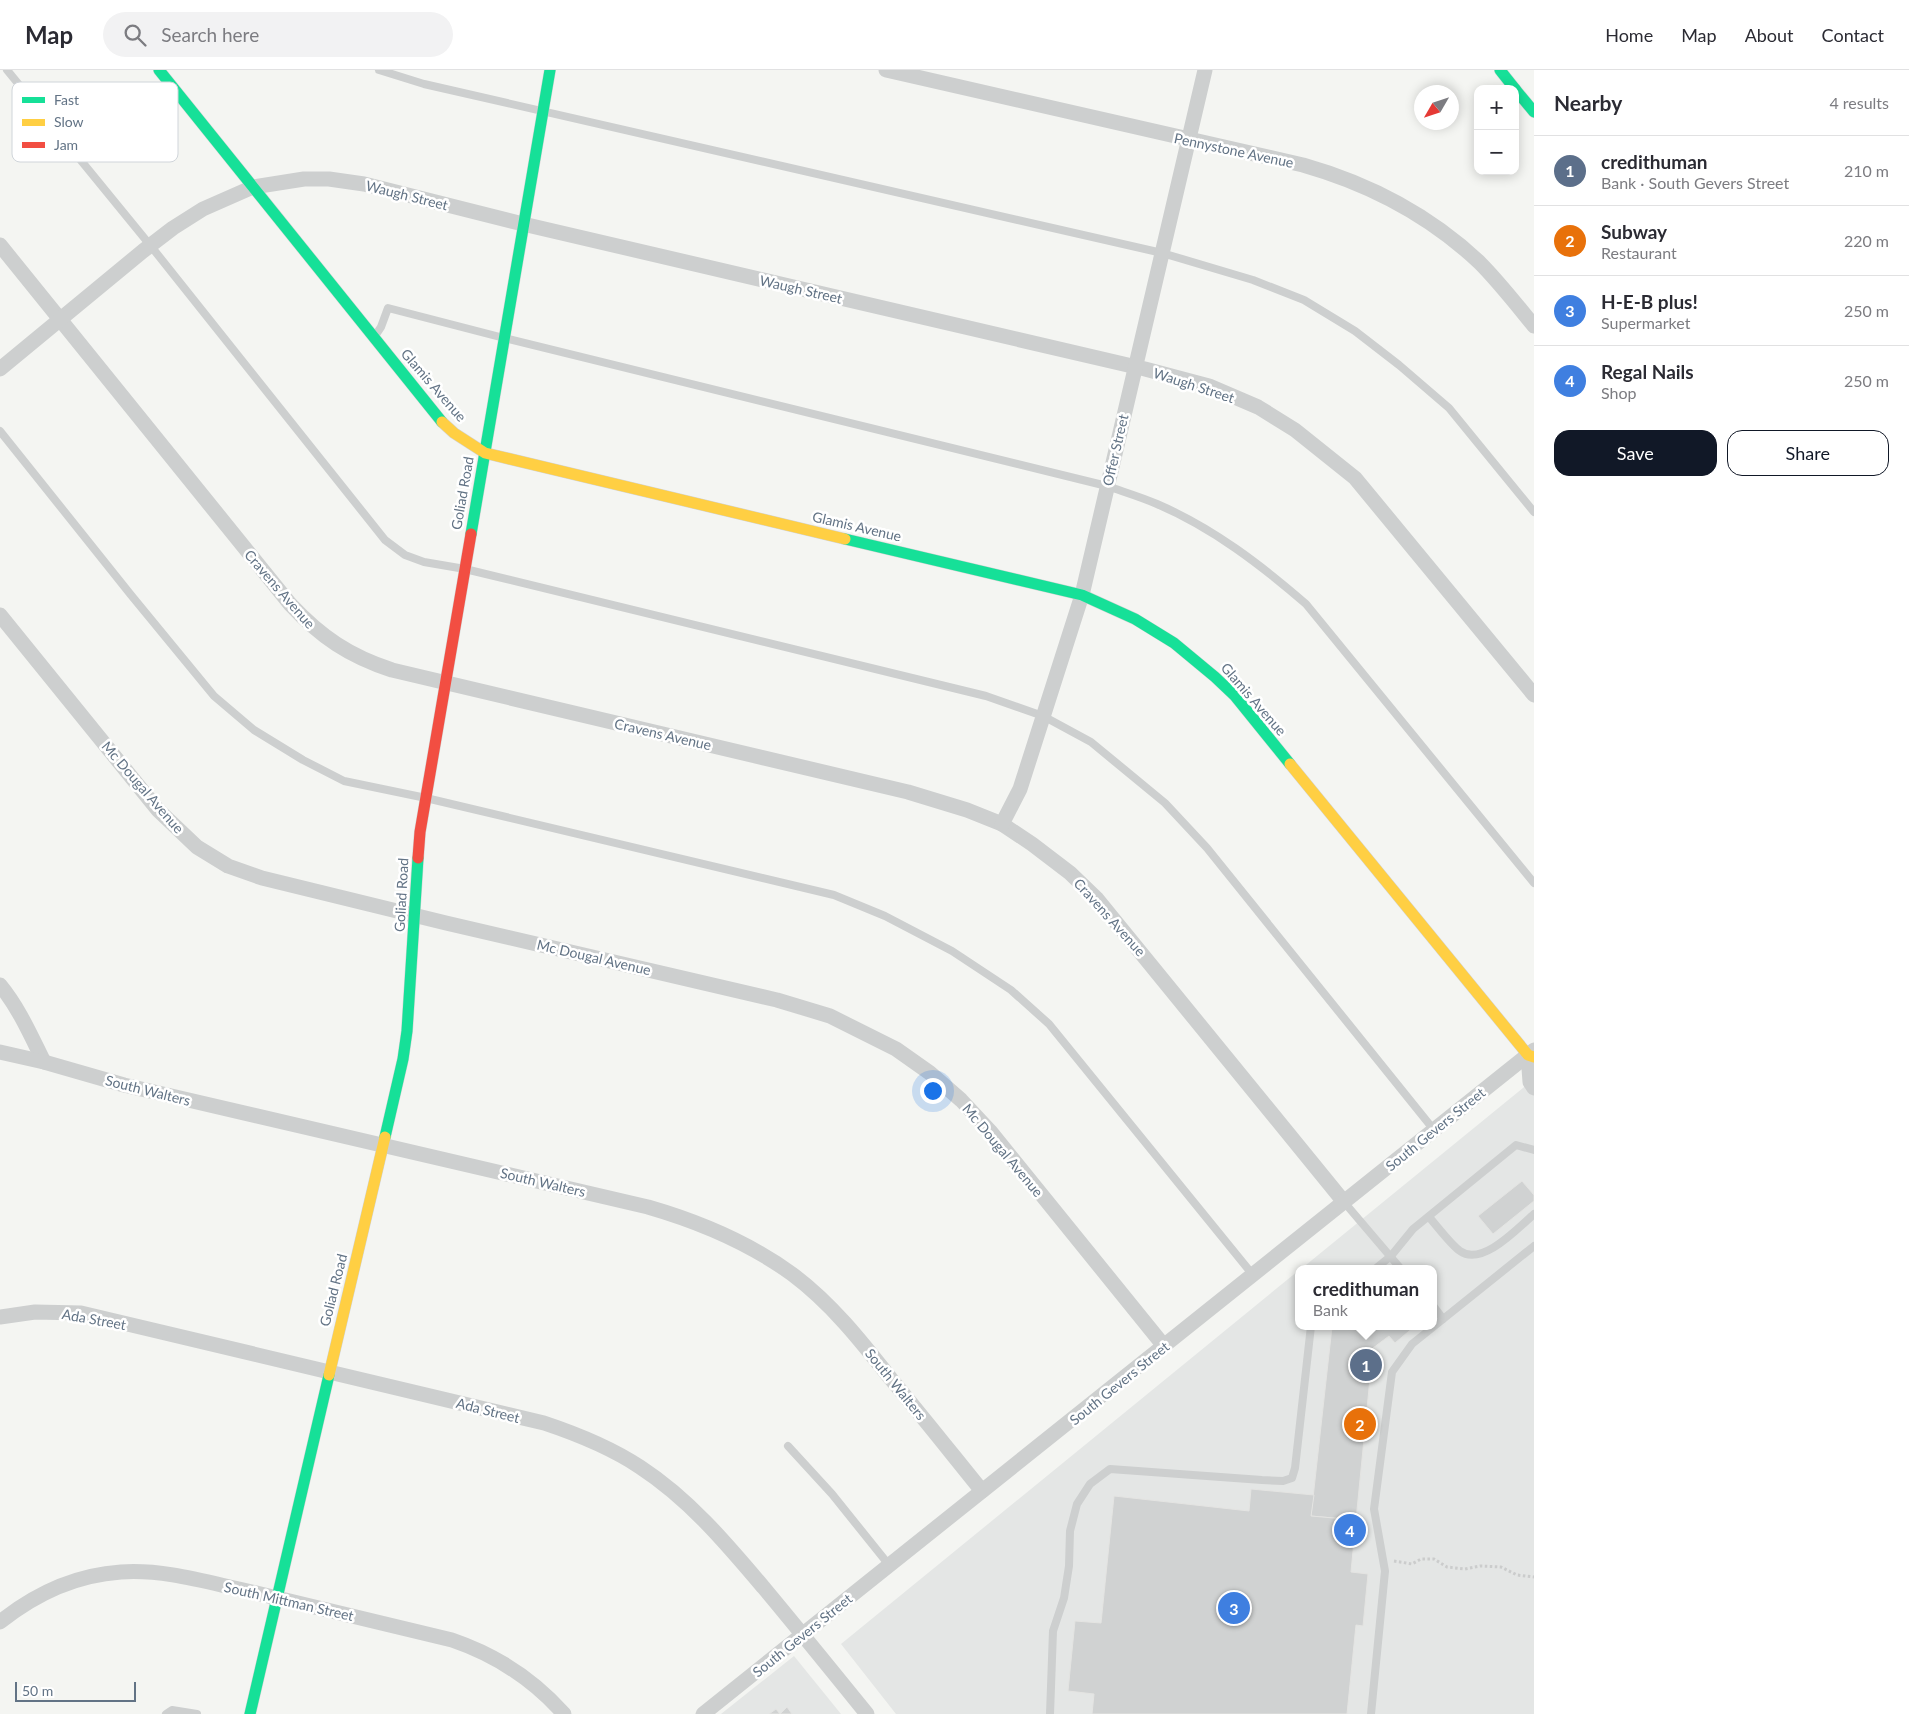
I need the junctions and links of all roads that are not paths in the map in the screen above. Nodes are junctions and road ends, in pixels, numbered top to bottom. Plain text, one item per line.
1 (7, 70) edge
2 (159, 70) edge
3 (379, 70) edge
4 (550, 70) edge
5 (886, 70) edge
6 (1205, 70) edge
7 (1500, 70) edge
8 (17, 82) edge
9 (169, 82) edge
10 (1512, 85) edge
11 (178, 94) edge
12 (1519, 94) edge
13 (543, 111) junction
14 (1534, 112) edge
15 (1188, 140) junction
16 (82, 162) edge
17 (253, 187) junction
18 (523, 224) junction
19 (0, 245) edge
20 (150, 246) junction
21 (1162, 253) junction
22 (60, 320) junction
23 (1534, 326) edge
24 (374, 338) junction
25 (504, 338) junction
26 (1135, 367) junction
27 (0, 369) edge
28 (0, 431) edge
29 (485, 453) junction
30 (1107, 486) junction
31 (1534, 512) edge
32 (464, 570) junction
33 (1082, 594) junction
34 (0, 615) edge
35 (445, 682) junction
36 (1534, 696) edge
37 (1043, 716) junction
38 (426, 798) junction
39 (1002, 824) junction
40 (1534, 883) edge
41 (415, 915) junction
42 (0, 985) edge
43 (0, 1052) edge
44 (1532, 1054) edge
45 (44, 1062) junction
46 (1534, 1088) edge
47 (1434, 1130) junction
48 (384, 1145) junction
49 (1534, 1150) edge
50 (1344, 1202) junction
51 (1534, 1214) edge
52 (1429, 1217) junction
53 (1534, 1246) edge
54 (1391, 1256) junction
55 (1381, 1265) edge
56 (1398, 1265) edge
57 (1253, 1275) junction
58 (1437, 1311) edge
59 (0, 1317) edge
60 (1443, 1318) junction
61 (1437, 1323) edge
62 (1311, 1330) edge
63 (1429, 1330) edge
64 (1164, 1346) junction
65 (329, 1371) junction
66 (788, 1446) dead end
67 (982, 1491) junction
68 (889, 1565) junction
69 (276, 1598) junction
70 (0, 1622) edge
71 (803, 1634) junction
72 (166, 1714) edge
73 (197, 1714) edge
74 (250, 1714) edge
75 (564, 1714) edge
76 (702, 1714) edge
77 (867, 1714) edge
78 (1050, 1714) edge
79 (1371, 1714) edge

1 - 8 lane
2 - 9 street, Glamis Avenue
3 - 13 lane
4 - 13 street, Goliad Road
5 - 15 street, Pennystone Avenue
6 - 15 street, Offer Street
7 - 10 street
11 - 17 street, Glamis Avenue
12 - 14 street
13 - 18 street, Goliad Road
13 - 21 lane
15 - 21 street, Offer Street
15 - 23 street, Pennystone Avenue
16 - 20 lane
17 - 18 street, Waugh Street
17 - 20 street, Waugh Street
17 - 24 street, Glamis Avenue
18 - 25 street, Goliad Road
18 - 26 street, Waugh Street
19 - 22 street, Cravens Avenue
20 - 22 street, Waugh Street
20 - 32 lane
21 - 26 street, Offer Street
21 - 31 lane
22 - 27 street, Waugh Street
22 - 35 street, Cravens Avenue
24 - 25 lane
24 - 29 street, Glamis Avenue
25 - 29 street, Goliad Road
25 - 30 lane
26 - 30 street, Offer Street
26 - 36 street, Waugh Street
28 - 38 lane
29 - 32 street, Goliad Road
29 - 33 street, Glamis Avenue
30 - 33 street, Offer Street
30 - 40 lane
32 - 35 street, Goliad Road
32 - 37 lane
33 - 37 street, Offer Street
33 - 44 street, Glamis Avenue
34 - 41 street, Mc Dougal Avenue
35 - 38 street, Goliad Road
35 - 39 street, Cravens Avenue
37 - 39 street, Offer Street
37 - 47 lane
38 - 41 street, Goliad Road
38 - 57 lane
39 - 50 street, Cravens Avenue
41 - 48 street, Goliad Road
41 - 64 street, Mc Dougal Avenue
42 - 45 street
43 - 45 street, South Walters
44 - 46 street
44 - 47 street, South Gevers Street
45 - 48 street, South Walters
47 - 50 street, South Gevers Street
48 - 65 street, Goliad Road
48 - 67 street, South Walters
49 - 52 lane
50 - 54 lane
50 - 57 street, South Gevers Street
51 - 52 lane
52 - 54 lane
53 - 60 lane
54 - 55 lane
54 - 56 lane
57 - 64 street, South Gevers Street
58 - 60 lane
59 - 65 street, Ada Street
60 - 61 lane
62 - 78 lane
63 - 79 lane
64 - 67 street, South Gevers Street
65 - 69 street, Goliad Road
65 - 71 street, Ada Street
66 - 68 lane
67 - 68 street, South Gevers Street
68 - 71 street, South Gevers Street
69 - 70 street, South Mittman Street
69 - 74 street, Goliad Road
69 - 75 street, South Mittman Street
71 - 76 street, South Gevers Street
71 - 77 street, Ada Street
72 - 73 lane

